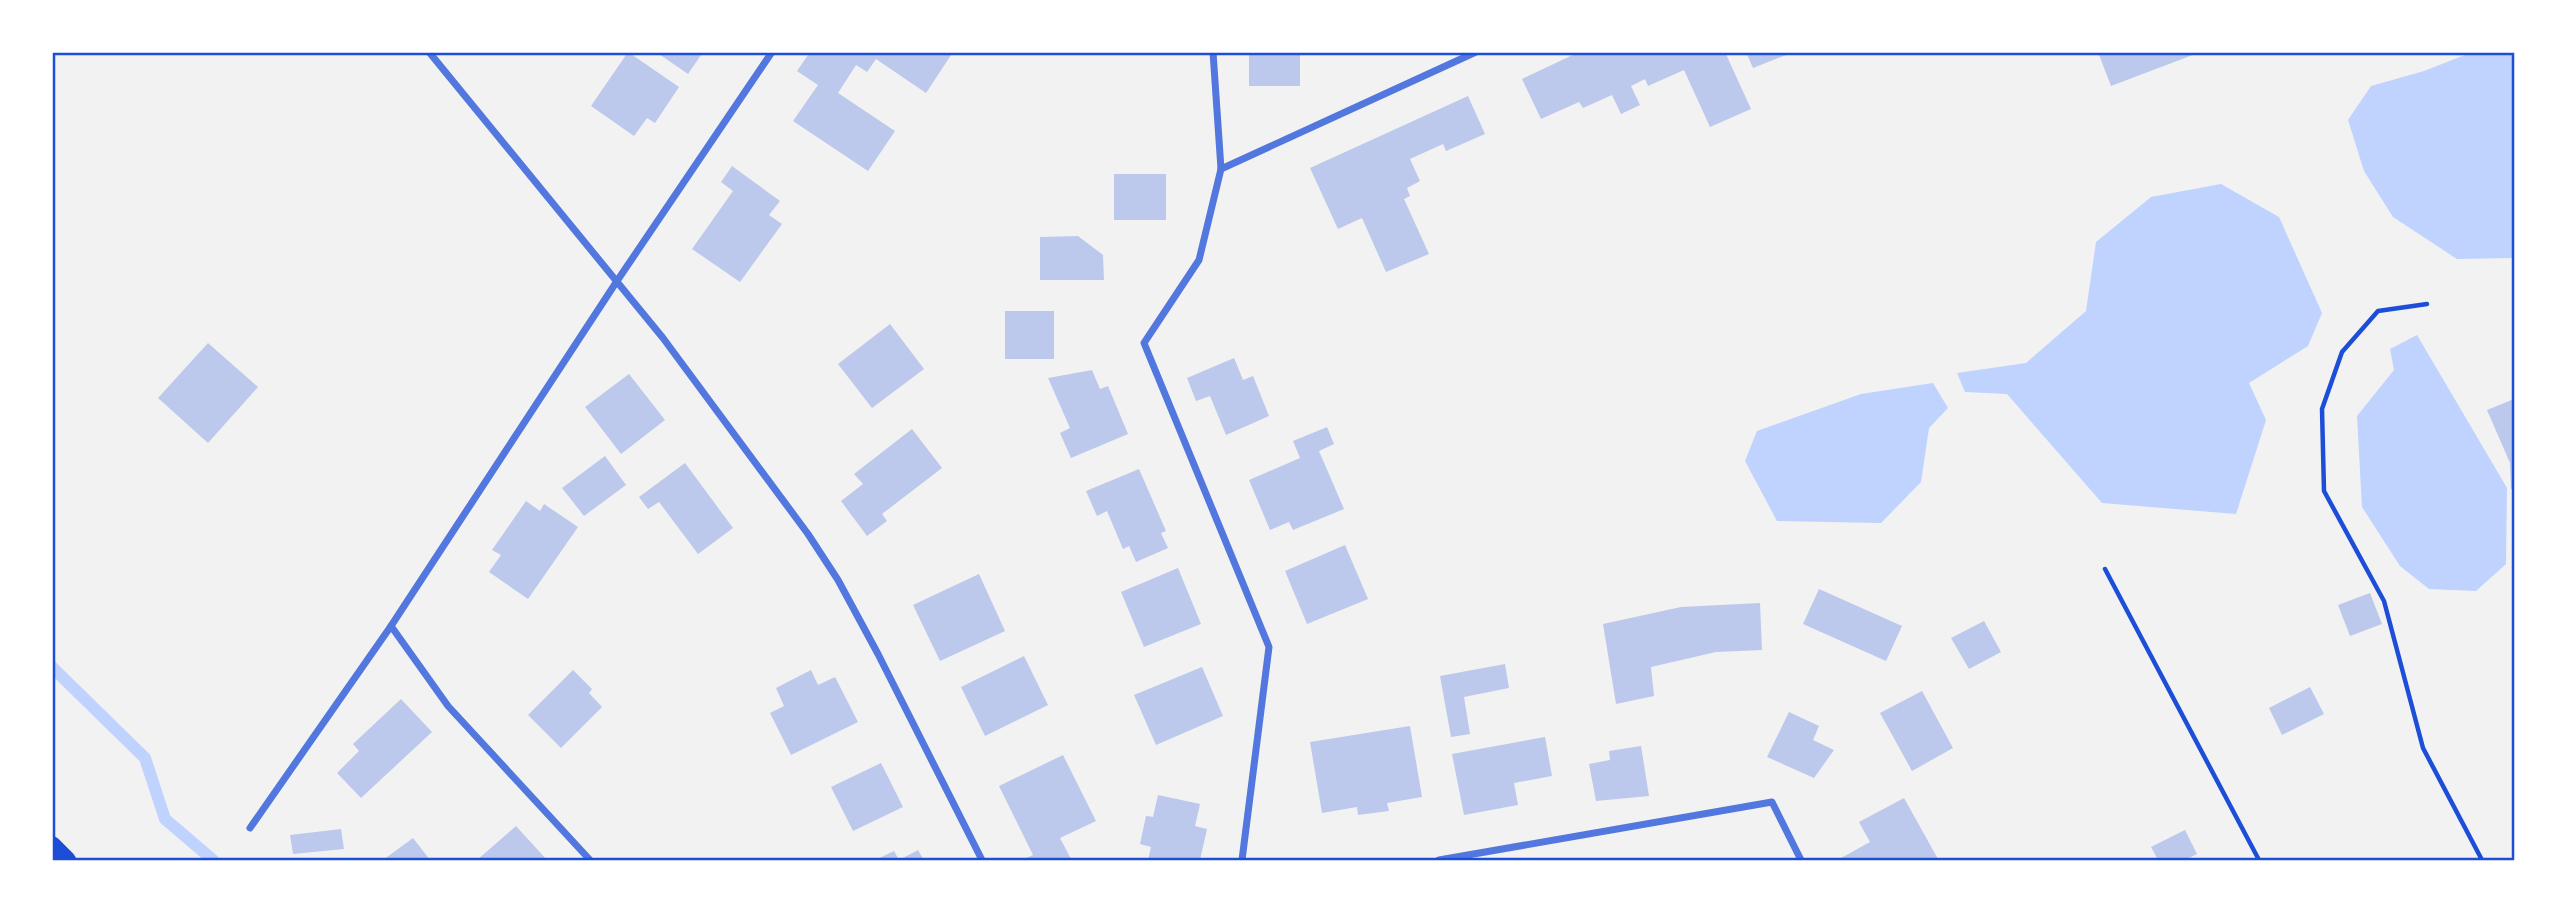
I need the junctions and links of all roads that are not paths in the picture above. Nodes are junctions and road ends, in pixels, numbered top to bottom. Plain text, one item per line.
1 (429, 52) edge
2 (772, 52) edge
3 (1213, 52) edge
4 (1476, 52) edge
5 (1221, 169) junction
6 (617, 281) junction
7 (391, 626) junction
8 (250, 828) dead end
9 (52, 845) edge
10 (67, 860) edge
11 (590, 860) edge
12 (982, 860) edge
13 (1242, 860) edge
14 (1439, 860) edge
15 (1801, 860) edge

1 - 6 street
2 - 6 street
3 - 5 street
4 - 5 street
5 - 13 street
6 - 7 street
6 - 12 street
7 - 8 street
7 - 11 street
9 - 10 main road
14 - 15 street

